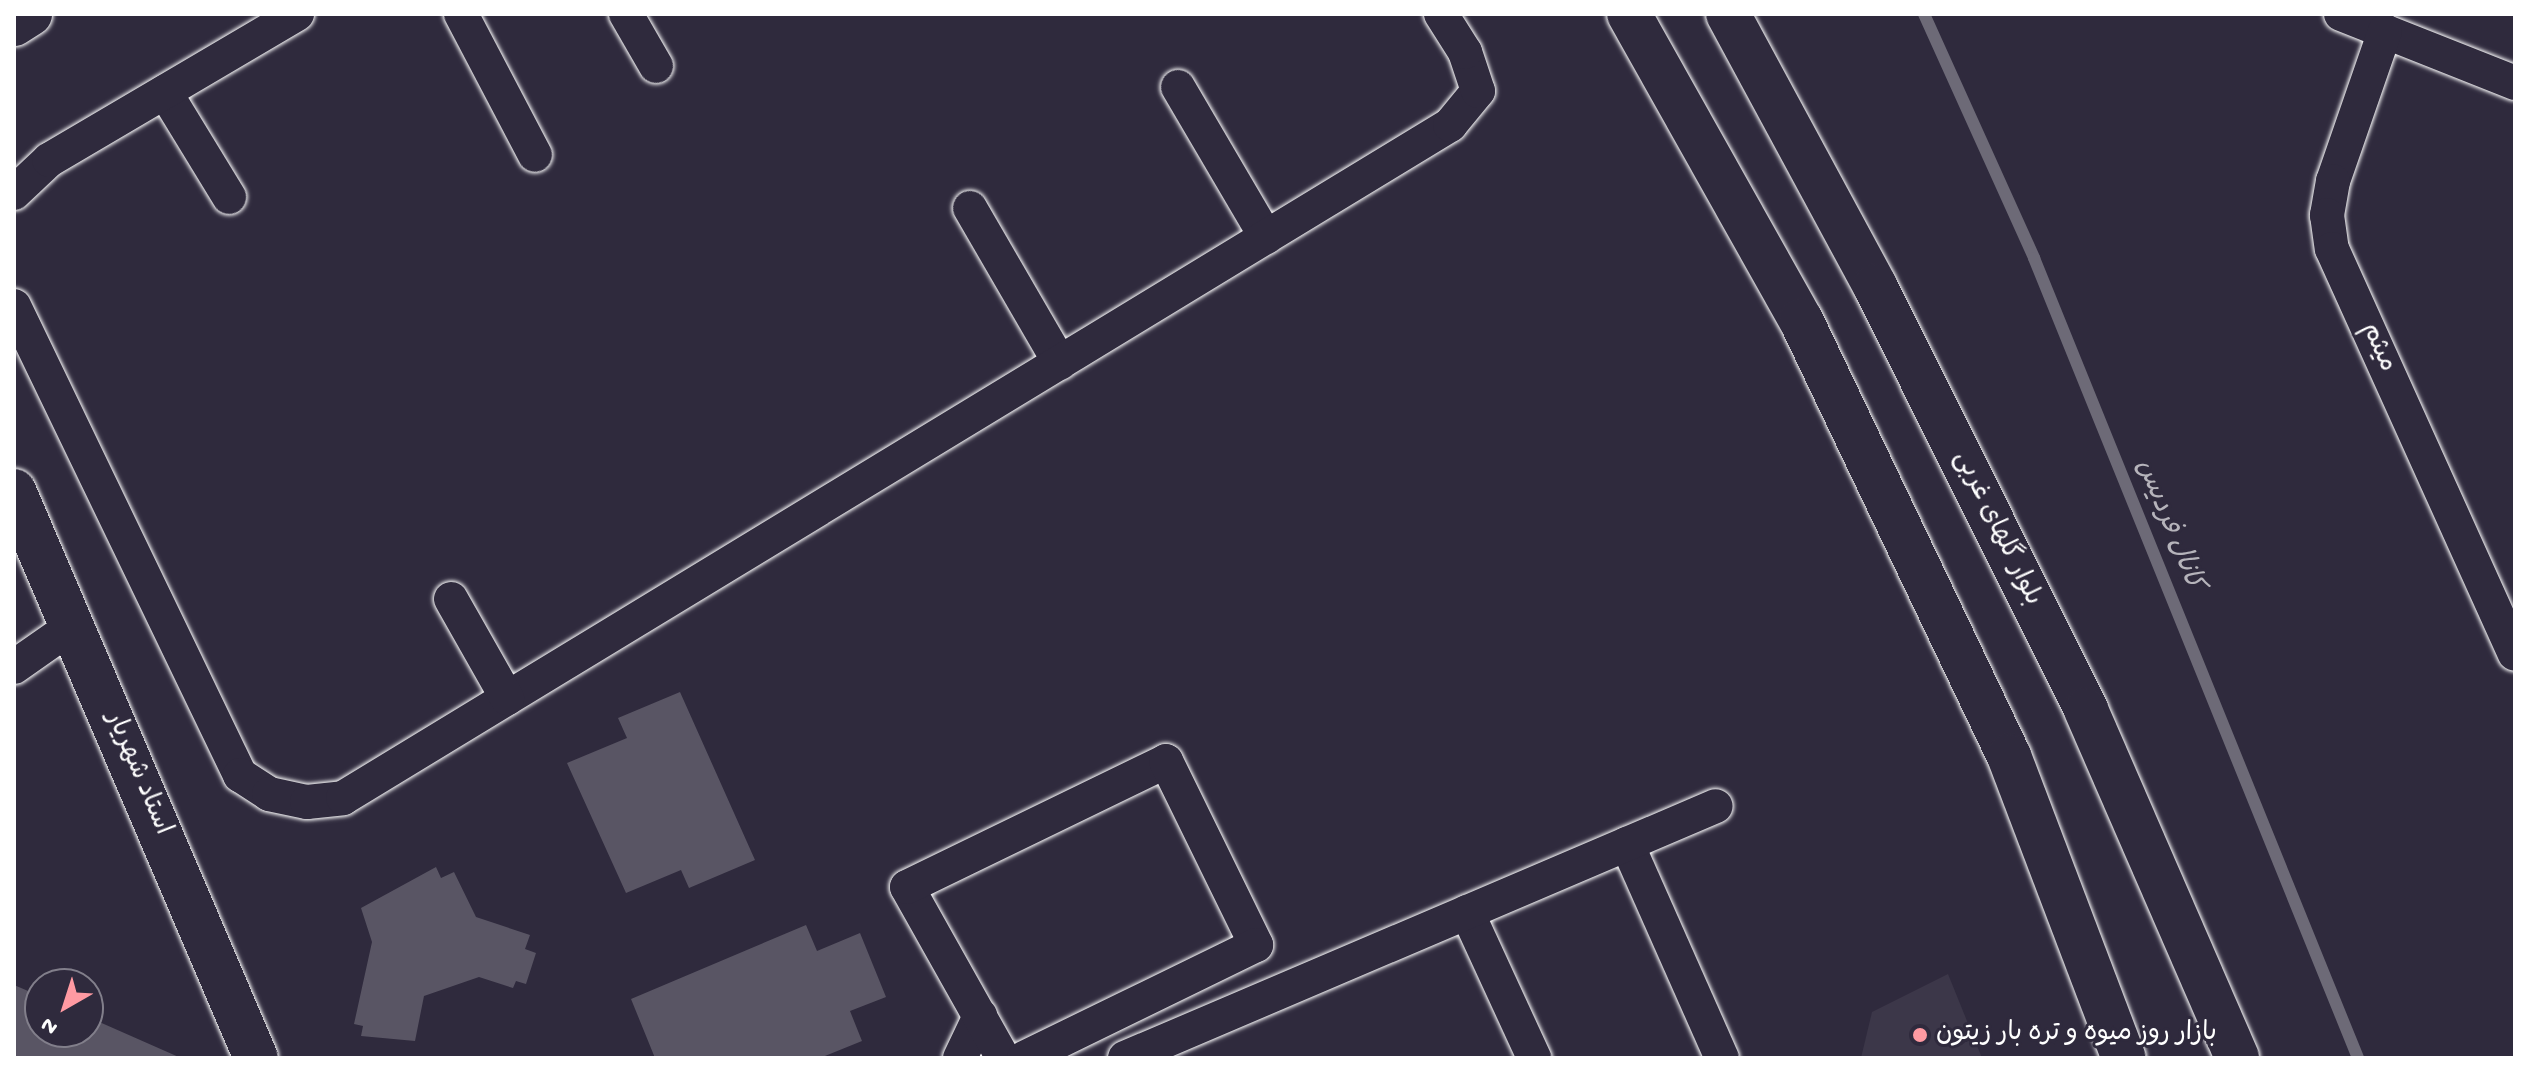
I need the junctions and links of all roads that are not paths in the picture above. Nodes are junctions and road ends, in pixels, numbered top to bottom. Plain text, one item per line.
1 (30, 14) edge
2 (297, 14) edge
3 (461, 14) edge
4 (626, 14) edge
5 (1441, 14) edge
6 (1629, 14) edge
7 (1728, 14) edge
8 (2341, 14) edge
9 (14, 24) edge
10 (2385, 31) junction
11 (656, 66) dead end
12 (2515, 83) edge
13 (1178, 87) dead end
14 (165, 92) junction
15 (535, 155) dead end
16 (14, 193) edge
17 (229, 197) dead end
18 (970, 208) dead end
19 (1266, 237) junction
20 (14, 306) edge
21 (1060, 363) junction
22 (14, 491) edge
23 (451, 599) dead end
24 (74, 625) junction
25 (2515, 654) edge
26 (14, 667) edge
27 (507, 698) junction
28 (1716, 806) dead end
29 (1627, 844) junction
30 (1467, 912) junction
31 (980, 1016) junction
32 (256, 1058) edge
33 (960, 1058) edge
34 (1003, 1058) edge
35 (1024, 1058) edge
36 (1125, 1058) edge
37 (1534, 1058) edge
38 (1722, 1058) edge
39 (2124, 1058) edge
40 (2237, 1058) edge

1 - 9 main road
2 - 14 street
3 - 15 street
4 - 11 street
5 - 19 street
6 - 39 main road
7 - 40 main road, بلوار گلهای غربی
8 - 10 street
10 - 12 street
10 - 25 street, میثم
13 - 19 street
14 - 16 street
14 - 17 street
18 - 21 street
19 - 21 street
20 - 27 street
21 - 27 street
22 - 24 main road, استاد شهریار
23 - 27 street
24 - 26 street
24 - 32 main road, استاد شهریار
28 - 29 street
29 - 30 street
29 - 38 street
30 - 36 street
30 - 37 street
31 - 33 street
31 - 34 street
31 - 35 street

